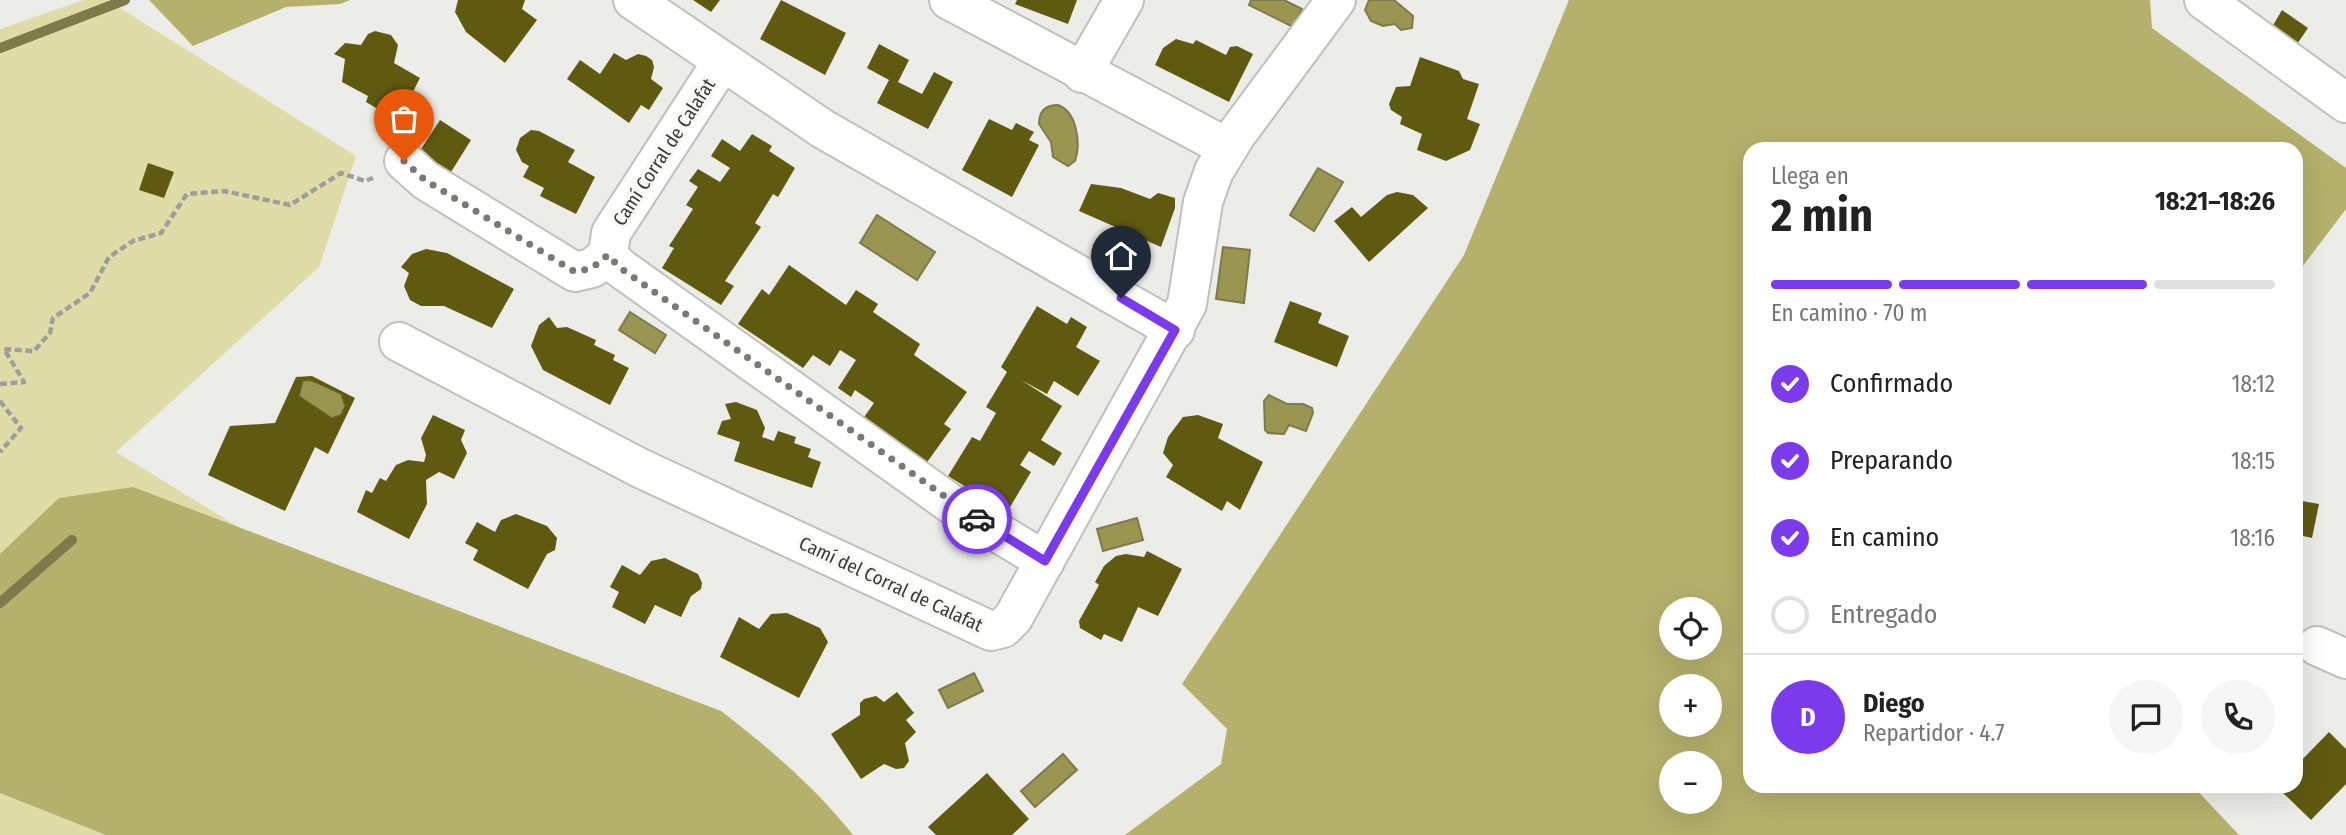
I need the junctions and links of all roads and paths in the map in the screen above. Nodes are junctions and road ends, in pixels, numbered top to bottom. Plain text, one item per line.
1 (633, 0) edge
2 (949, 0) edge
3 (1124, 0) edge
4 (1336, 0) edge
5 (2204, 0) edge
6 (722, 62) junction
7 (1082, 73) junction
8 (2346, 103) edge
9 (1228, 148) junction
10 (414, 170) joint
11 (608, 255) junction
12 (1175, 330) junction
13 (399, 342) dead end
14 (0, 384) edge
15 (0, 401) edge
16 (0, 452) edge
17 (1045, 561) junction

1 - 6 street, Camí Corral de Calafat
2 - 7 street
3 - 7 street
4 - 9 street, Camí del Corral de Calafat
5 - 8 street
6 - 11 street, Camí Corral de Calafat
6 - 12 street, Camí Corral de Calafat
7 - 9 street
9 - 12 street, Camí del Corral de Calafat
10 - 11 street
10 - 14 path
11 - 17 street
12 - 17 street, Camí del Corral de Calafat
13 - 17 street, Camí del Corral de Calafat
15 - 16 path

